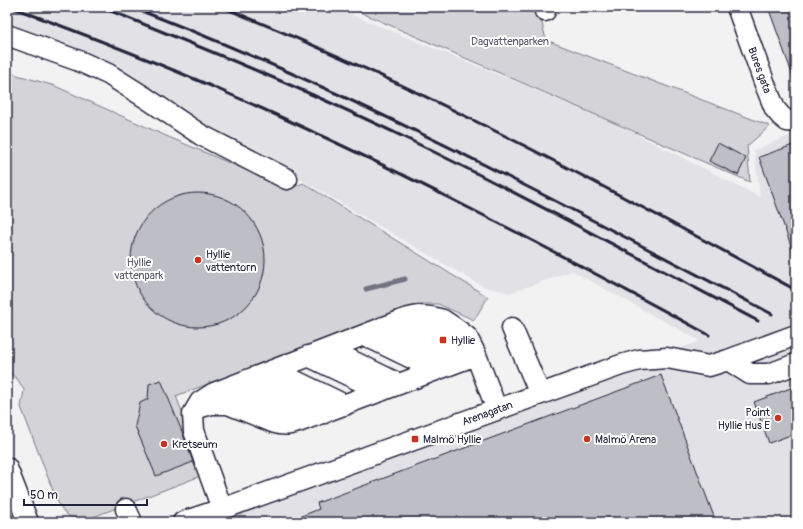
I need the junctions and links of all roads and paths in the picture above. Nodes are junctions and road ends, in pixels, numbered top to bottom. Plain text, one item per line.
1 (737, 7) edge
2 (7, 35) edge
3 (796, 122) edge
4 (287, 179) dead end
5 (383, 327) junction
6 (512, 328) dead end
7 (796, 335) edge
8 (355, 338) junction
9 (328, 349) junction
10 (469, 358) junction
11 (728, 360) junction
12 (291, 363) junction
13 (796, 364) edge
14 (427, 374) junction
15 (253, 378) junction
16 (399, 384) junction
17 (232, 386) junction
18 (381, 391) junction
19 (540, 394) junction
20 (353, 402) junction
21 (196, 409) junction
22 (497, 410) junction
23 (324, 413) junction
24 (301, 422) junction
25 (7, 468) edge
26 (222, 509) junction
27 (28, 522) edge
28 (183, 522) edge

1 - 3 street, Bures gata
2 - 4 street
5 - 8 street
5 - 10 street
5 - 10 street
6 - 19 street
7 - 11 street, Arenagatan
8 - 9 street
8 - 14 street
9 - 12 street
9 - 16 street
10 - 14 street
10 - 22 street
11 - 13 street
11 - 19 street, Arenagatan
12 - 15 street
12 - 18 street
12 - 20 street
14 - 16 street
15 - 17 street
15 - 23 street
16 - 18 street
17 - 21 street
17 - 24 street
18 - 20 street
19 - 22 street, Arenagatan
20 - 23 street
21 - 24 street
21 - 26 street
22 - 26 street, Arenagatan
23 - 24 street
25 - 27 street
26 - 28 street, Arenagatan

